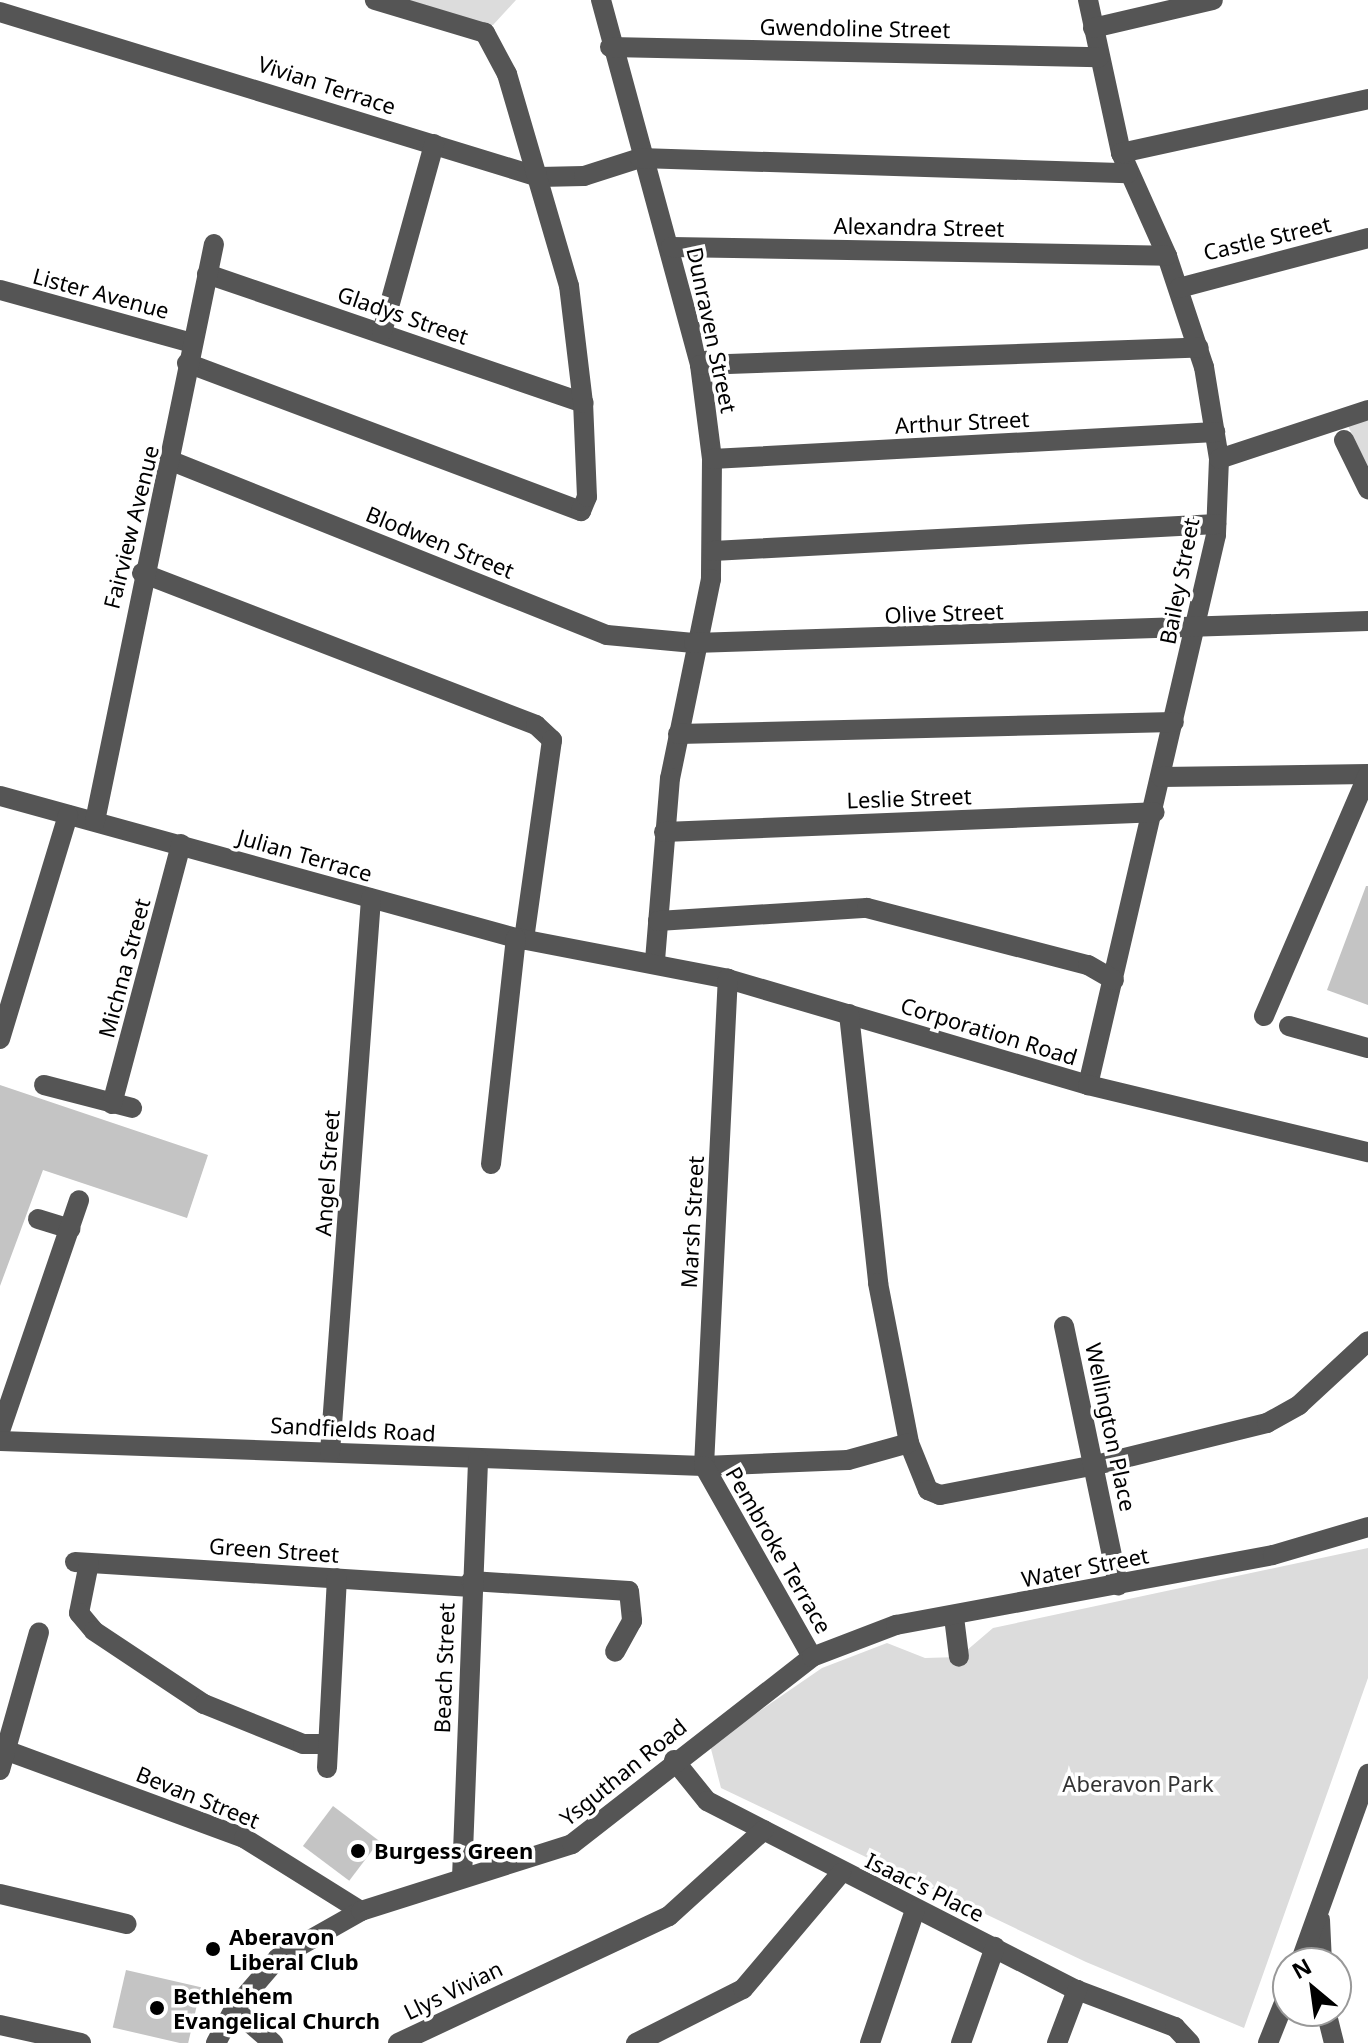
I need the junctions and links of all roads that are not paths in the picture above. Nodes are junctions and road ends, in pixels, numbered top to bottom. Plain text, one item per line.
1 (375, 0) edge
2 (601, 0) edge
3 (1088, 0) edge
4 (1213, 0) edge
5 (0, 12) edge
6 (1093, 28) junction
7 (610, 47) junction
8 (1099, 57) junction
9 (1368, 99) edge
10 (434, 144) junction
11 (640, 158) junction
12 (1125, 163) junction
13 (539, 177) junction
14 (1368, 238) edge
15 (214, 244) dead end
16 (671, 247) junction
17 (1167, 256) junction
18 (207, 274) junction
19 (1179, 288) junction
20 (0, 290) edge
21 (382, 332) junction
22 (1199, 348) junction
23 (188, 353) junction
24 (700, 365) junction
25 (583, 403) junction
26 (1368, 410) edge
27 (1215, 432) junction
28 (1344, 440) dead end
29 (712, 459) junction
30 (1219, 459) junction
31 (174, 462) junction
32 (1368, 489) edge
33 (1216, 524) junction
34 (713, 551) junction
35 (142, 573) junction
36 (1368, 621) edge
37 (1195, 630) junction
38 (694, 643) junction
39 (1174, 722) junction
40 (678, 734) junction
41 (1368, 775) edge
42 (1161, 777) junction
43 (0, 796) edge
44 (1155, 812) junction
45 (68, 815) junction
46 (95, 821) junction
47 (664, 832) junction
48 (181, 844) junction
49 (371, 899) junction
50 (658, 921) junction
51 (520, 939) junction
52 (598, 953) joint
53 (655, 962) junction
54 (728, 979) junction
55 (1114, 980) junction
56 (849, 1014) junction
57 (1264, 1016) dead end
58 (1289, 1026) dead end
59 (0, 1039) edge
60 (1368, 1048) edge
61 (44, 1085) dead end
62 (1088, 1085) junction
63 (1368, 1152) edge
64 (491, 1164) dead end
65 (79, 1200) dead end
66 (38, 1219) dead end
67 (70, 1229) junction
68 (1064, 1326) dead end
69 (1368, 1341) edge
70 (0, 1431) edge
71 (0, 1441) edge
72 (909, 1443) junction
73 (330, 1452) junction
74 (478, 1459) junction
75 (1096, 1465) junction
76 (704, 1466) junction
77 (1368, 1527) edge
78 (337, 1578) junction
79 (471, 1584) junction
80 (1118, 1585) junction
81 (954, 1617) junction
82 (39, 1632) dead end
83 (615, 1652) dead end
84 (812, 1657) junction
85 (959, 1657) dead end
86 (327, 1744) junction
87 (5, 1750) junction
88 (674, 1760) junction
89 (327, 1768) dead end
90 (0, 1770) edge
91 (1368, 1774) edge
92 (764, 1830) junction
93 (841, 1873) junction
94 (462, 1878) junction
95 (0, 1894) edge
96 (915, 1910) junction
97 (361, 1911) junction
98 (1320, 1912) junction
99 (127, 1924) dead end
100 (995, 1947) junction
101 (1306, 1947) edge
102 (1321, 1947) edge
103 (1077, 1990) junction
104 (234, 2009) junction
105 (0, 2025) edge
106 (81, 2043) edge
107 (216, 2043) edge
108 (273, 2043) edge
109 (398, 2043) edge
110 (636, 2043) edge
111 (870, 2043) edge
112 (961, 2043) edge
113 (1057, 2043) edge
114 (1190, 2043) edge

1 - 13 street
2 - 7 street, Dunraven Street
3 - 6 street, Bailey Street
4 - 6 street
5 - 10 street, Vivian Terrace
6 - 8 street, Bailey Street
7 - 8 street, Gwendoline Street
7 - 11 street, Dunraven Street
8 - 12 street, Bailey Street
9 - 12 street, Vivian Terrace
10 - 13 street, Vivian Terrace
10 - 21 street
11 - 12 street, Vivian Terrace
11 - 13 street, Vivian Terrace
11 - 16 street, Dunraven Street
12 - 17 street, Bailey Street
13 - 25 street
14 - 19 street, Castle Street
15 - 18 street, Fairview Avenue
16 - 17 street, Alexandra Street
16 - 24 street, Dunraven Street
17 - 19 street, Bailey Street
18 - 21 street, Gladys Street
18 - 23 street, Fairview Avenue
19 - 22 street, Bailey Street
20 - 23 street, Lister Avenue
21 - 25 street, Gladys Street
22 - 24 street
22 - 27 street, Bailey Street
23 - 25 street, Lister Avenue
23 - 31 street, Fairview Avenue
24 - 29 street, Dunraven Street
26 - 30 street
27 - 29 street, Arthur Street
27 - 30 street, Bailey Street
28 - 32 street
29 - 34 street, Dunraven Street
30 - 33 street, Bailey Street
31 - 35 street, Fairview Avenue
31 - 38 street, Blodwen Street
33 - 34 street
33 - 37 street, Bailey Street
34 - 38 street, Dunraven Street
35 - 46 street, Fairview Avenue
35 - 51 street
36 - 37 street, Olive Street
37 - 38 street, Olive Street
37 - 39 street, Bailey Street
38 - 40 street, Dunraven Street
39 - 40 street
39 - 42 street, Bailey Street
40 - 47 street, Dunraven Street
41 - 42 street
41 - 57 street
42 - 44 street, Bailey Street
43 - 45 street, Julian Terrace
44 - 47 street, Leslie Street
44 - 55 street, Bailey Street
45 - 46 street, Julian Terrace
45 - 59 street
46 - 48 street, Julian Terrace
47 - 50 street, Dunraven Street
48 - 49 street, Julian Terrace
48 - 61 street, Michna Street
49 - 51 street, Julian Terrace
49 - 73 street, Angel Street
50 - 53 street, Dunraven Street
50 - 55 street
51 - 52 street, Julian Terrace
51 - 64 street
52 - 53 street, Corporation Road
53 - 54 street, Corporation Road
54 - 56 street, Corporation Road
54 - 76 street, Marsh Street
55 - 62 street, Bailey Street
56 - 62 street, Corporation Road
56 - 72 street
58 - 60 street
62 - 63 street, Corporation Road
65 - 67 street
66 - 67 street
67 - 70 street
68 - 75 street, Wellington Place
69 - 75 street
71 - 73 street, Sandfields Road
72 - 75 street
72 - 76 street, Sandfields Road
73 - 74 street, Sandfields Road
74 - 76 street, Sandfields Road
74 - 79 street, Beach Street
75 - 80 street, Wellington Place
76 - 84 street, Pembroke Terrace
77 - 80 street, Water Street
78 - 79 street, Green Street
78 - 86 street
78 - 86 street, Green Street
79 - 83 street, Green Street
79 - 94 street, Beach Street
80 - 81 street, Water Street
81 - 84 street, Water Street
81 - 85 street
82 - 87 street
84 - 88 street, Ysguthan Road
86 - 89 street
87 - 90 street
87 - 97 street, Bevan Street
88 - 92 street, Isaac's Place
88 - 94 street, Ysguthan Road
91 - 98 street
92 - 93 street, Isaac's Place
92 - 109 street, Llys Vivian
93 - 96 street, Isaac's Place
93 - 110 street
94 - 97 street, Ysguthan Road
95 - 99 street
96 - 100 street, Isaac's Place
96 - 111 street
97 - 104 street, Ysguthan Road
98 - 101 street
98 - 102 street
100 - 103 street, Isaac's Place
100 - 112 street
103 - 113 street
103 - 114 street, Isaac's Place
104 - 107 street, Ysguthan Road
104 - 108 street
105 - 106 street

